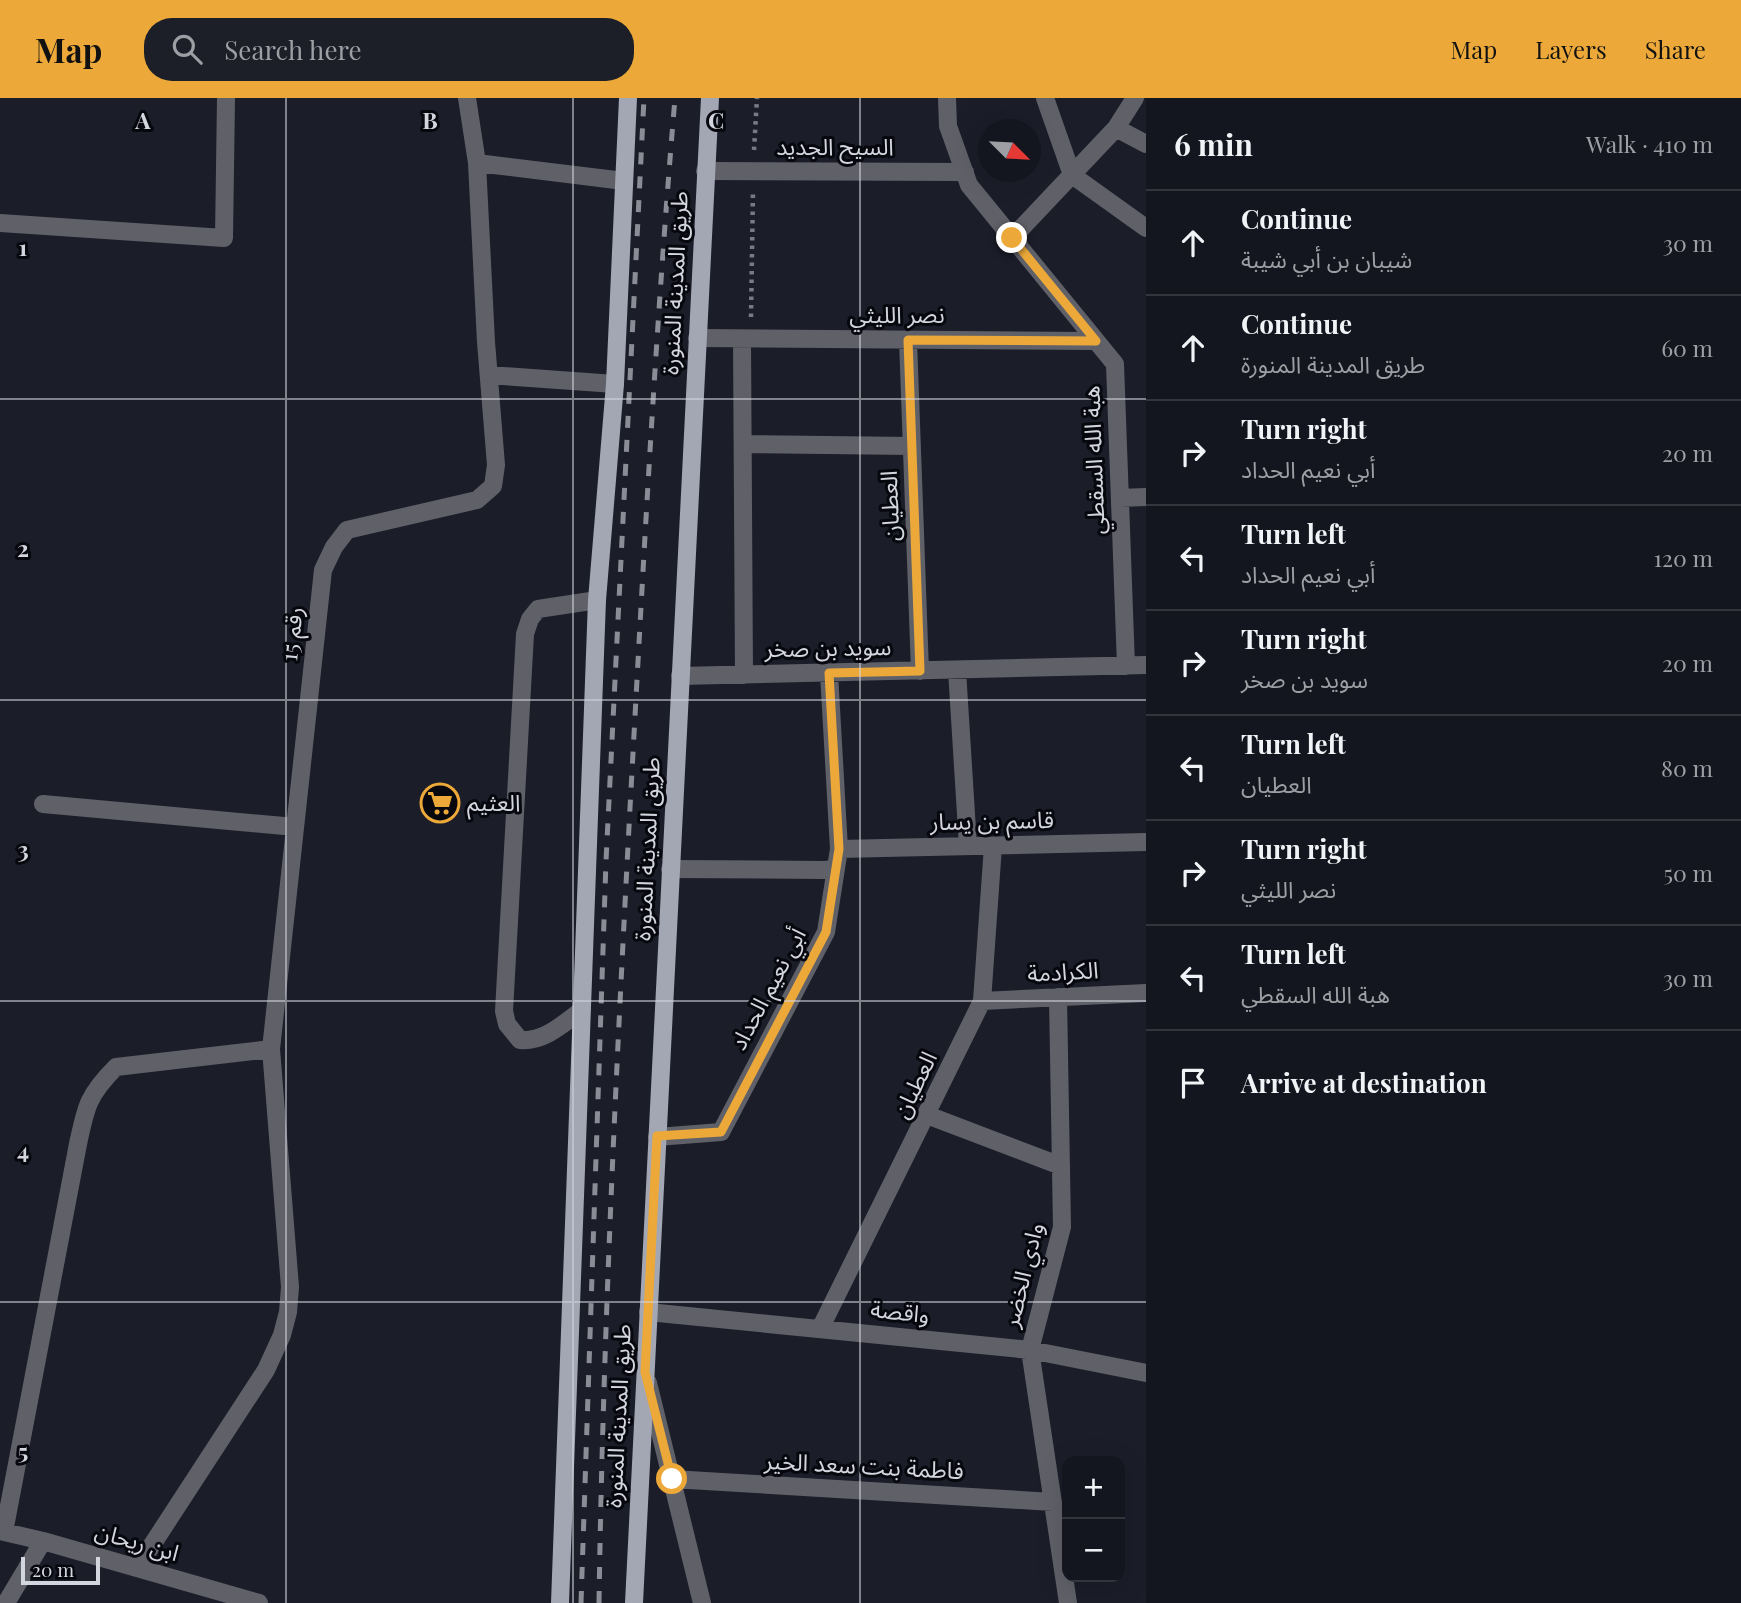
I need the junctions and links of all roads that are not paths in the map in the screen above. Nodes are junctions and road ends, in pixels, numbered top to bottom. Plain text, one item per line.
1 (226, 98) edge
2 (467, 98) edge
3 (628, 98) edge
4 (709, 98) edge
5 (947, 98) edge
6 (1045, 98) edge
7 (1135, 98) edge
8 (1116, 128) junction
9 (1146, 144) edge
10 (477, 163) junction
11 (705, 171) junction
12 (965, 172) junction
13 (1072, 174) junction
14 (624, 181) junction
15 (0, 223) edge
16 (1146, 228) edge
17 (1012, 238) junction
18 (697, 338) junction
19 (746, 339) junction
20 (908, 340) junction
21 (1096, 341) junction
22 (489, 375) junction
23 (615, 384) junction
24 (743, 444) junction
25 (912, 446) junction
26 (1120, 498) junction
27 (1146, 498) edge
28 (597, 600) junction
29 (1146, 665) edge
30 (1126, 666) junction
31 (957, 670) junction
32 (920, 671) junction
33 (829, 673) junction
34 (744, 675) junction
35 (680, 676) junction
36 (43, 804) dead end
37 (295, 827) junction
38 (1146, 842) edge
39 (968, 846) junction
40 (993, 846) junction
41 (839, 849) junction
42 (836, 868) junction
43 (670, 869) junction
44 (1146, 993) edge
45 (1058, 997) junction
46 (982, 1001) junction
47 (582, 1010) junction
48 (271, 1049) junction
49 (927, 1115) junction
50 (657, 1136) junction
51 (1061, 1166) junction
52 (648, 1312) junction
53 (820, 1329) junction
54 (1030, 1350) junction
55 (645, 1372) junction
56 (1146, 1373) edge
57 (672, 1479) junction
58 (1053, 1502) junction
59 (2, 1532) edge
60 (43, 1541) junction
61 (137, 1568) junction
62 (213, 1597) edge
63 (6, 1603) edge
64 (259, 1603) edge
65 (560, 1603) edge
66 (634, 1603) edge
67 (702, 1603) edge
68 (1068, 1603) edge

1 - 15 street
2 - 10 street, رقم 15
3 - 14 main road
4 - 11 main road, طريق المدينة المنورة
5 - 12 street, هبة الله السقطي
6 - 13 street
7 - 8 street
8 - 9 street
8 - 13 street
10 - 14 street
10 - 22 street, رقم 15
11 - 12 street, السيح الجديد
11 - 18 main road, طريق المدينة المنورة
12 - 17 street, هبة الله السقطي
13 - 16 street
13 - 17 street
14 - 23 main road
17 - 21 street, هبة الله السقطي
18 - 19 street, نصر الليثي
18 - 35 main road, طريق المدينة المنورة
19 - 20 street, نصر الليثي
19 - 24 street
20 - 21 street, نصر الليثي
20 - 25 street, العطيان
21 - 26 street, هبة الله السقطي
22 - 23 street
22 - 37 street, رقم 15
23 - 28 main road
24 - 25 street
24 - 34 street
25 - 32 street, العطيان
26 - 27 street
26 - 30 street, هبة الله السقطي
28 - 47 main road
28 - 47 street
29 - 30 street, سويد بن صخر
30 - 31 street, سويد بن صخر
31 - 32 street, سويد بن صخر
31 - 39 street
32 - 33 street, سويد بن صخر
33 - 34 street, سويد بن صخر
33 - 41 street, أبي نعيم الحداد
34 - 35 street, سويد بن صخر
35 - 43 main road, طريق المدينة المنورة
36 - 37 street
37 - 48 street, رقم 15
38 - 40 street, قاسم بن يسار
39 - 40 street, قاسم بن يسار
39 - 41 street, قاسم بن يسار
40 - 46 street, العطيان
41 - 42 street, أبي نعيم الحداد
42 - 43 street
42 - 50 street, أبي نعيم الحداد
43 - 50 main road, طريق المدينة المنورة
44 - 45 street, الكرادمة
45 - 46 street, الكرادمة
45 - 51 street, وادي الخضر
46 - 49 street, العطيان
47 - 65 main road
48 - 59 street
48 - 61 street, رقم 15
49 - 51 street
49 - 53 street, العطيان
50 - 52 main road, طريق المدينة المنورة
51 - 54 street, وادي الخضر
52 - 53 street, واقصة
52 - 55 main road, طريق المدينة المنورة
53 - 54 street, واقصة
54 - 56 street, واقصة
54 - 58 street, وادي الخضر
55 - 57 street
55 - 66 main road, طريق المدينة المنورة
57 - 58 street, فاطمة بنت سعد الخير
57 - 67 street
58 - 68 street, وادي الخضر
59 - 60 street, ابن ريحان
60 - 61 street, ابن ريحان
60 - 63 street
61 - 62 street, ابن ريحان
62 - 64 street, ابن ريحان

